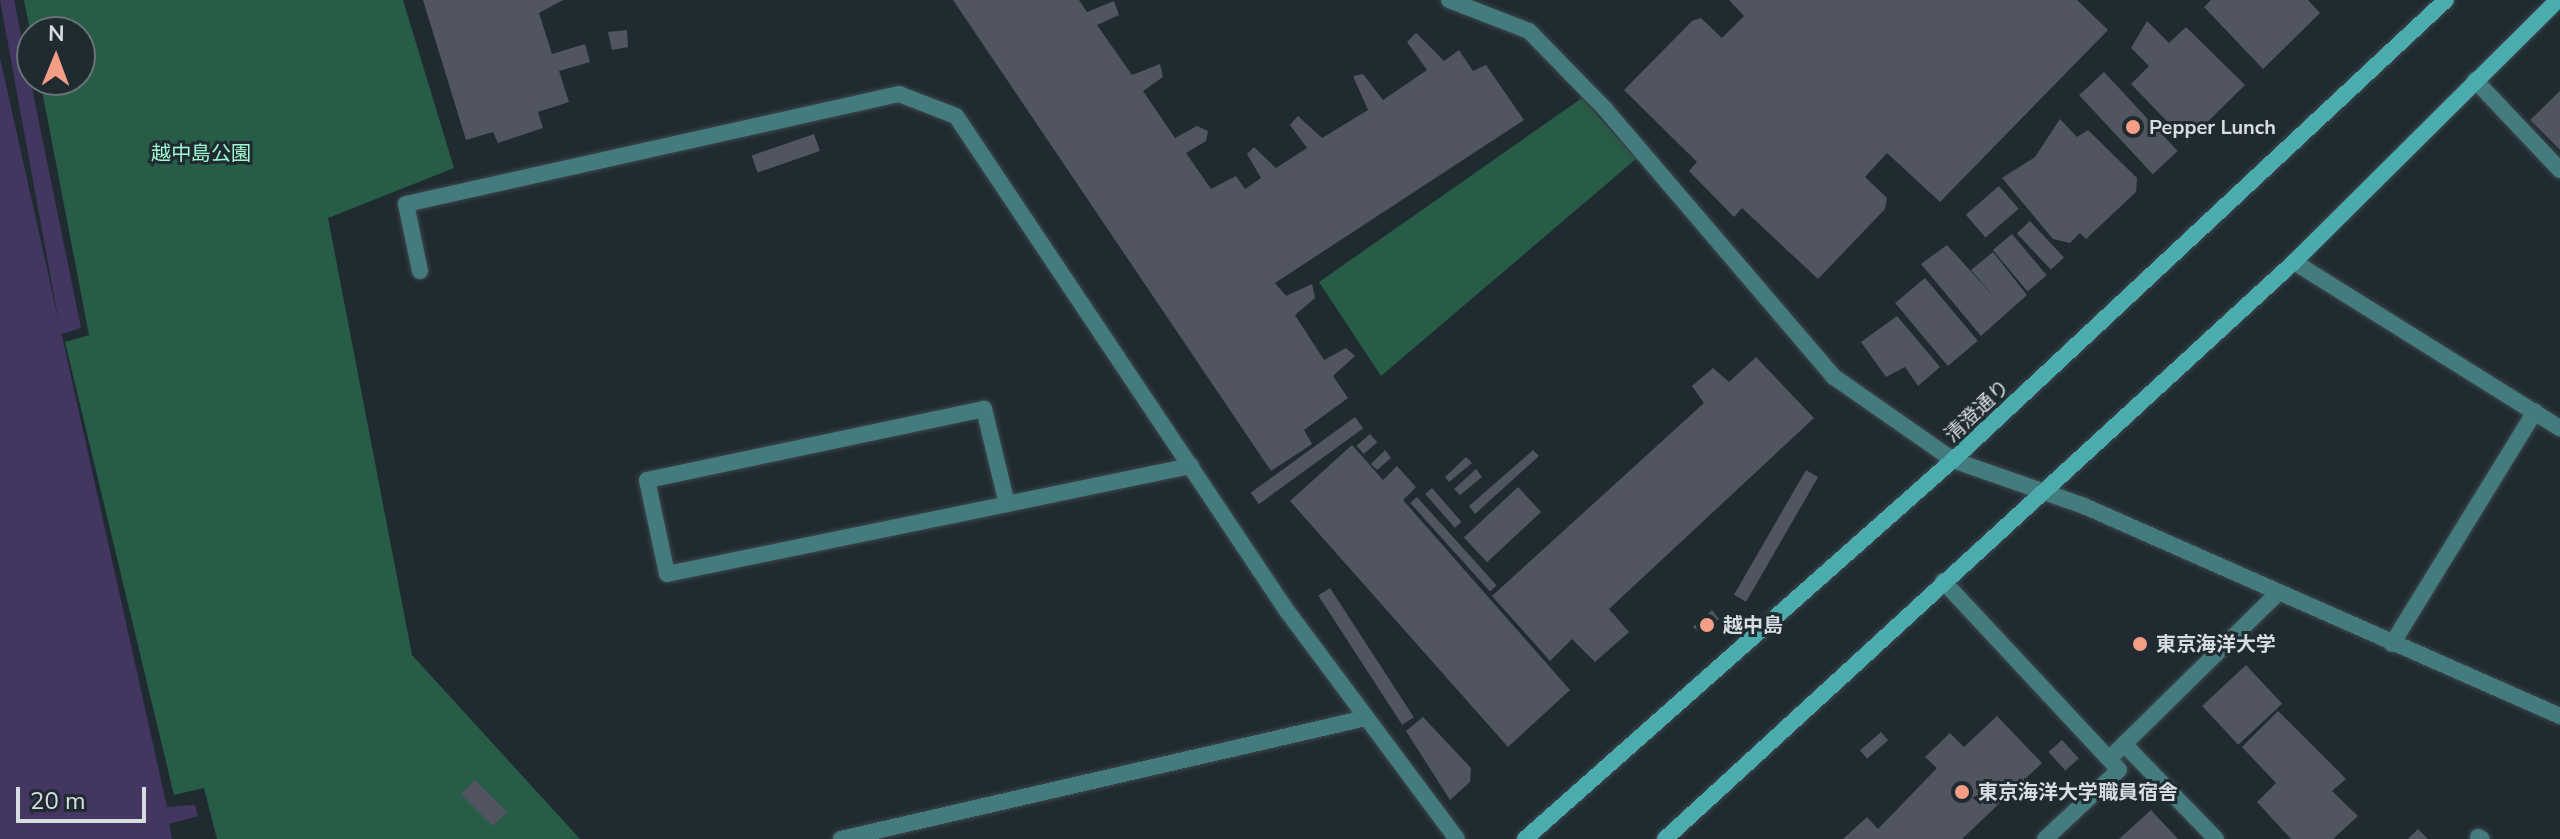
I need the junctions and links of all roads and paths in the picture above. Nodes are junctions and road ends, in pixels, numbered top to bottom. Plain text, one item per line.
1 (1449, 0) edge
2 (2446, 0) edge
3 (2558, 0) edge
4 (2475, 80) junction
5 (2560, 170) edge
6 (2294, 262) junction
7 (420, 271) dead end
8 (2535, 412) junction
9 (2560, 428) edge
10 (1953, 460) junction
11 (1191, 466) junction
12 (2039, 492) junction
13 (1007, 504) junction
14 (1943, 581) junction
15 (2277, 594) junction
16 (2392, 644) junction
17 (2560, 716) edge
18 (1366, 718) junction
19 (2124, 744) junction
20 (2109, 759) junction
21 (841, 839) edge
22 (1457, 839) edge
23 (1525, 839) edge
24 (1665, 839) edge
25 (2045, 839) edge
26 (2216, 839) edge

1 - 10 street
2 - 10 main road, 清澄通り
3 - 4 main road
4 - 5 street
4 - 6 main road
6 - 8 street
6 - 12 main road
7 - 11 street
8 - 9 street
8 - 16 street
10 - 12 street
10 - 23 main road, 清澄通り
11 - 13 street
11 - 18 street
12 - 14 main road
12 - 15 street
13 - 13 street
14 - 20 street
14 - 24 main road
15 - 16 street
15 - 19 street
16 - 17 street
18 - 21 street
18 - 22 street
19 - 20 street
19 - 26 street
20 - 25 street

